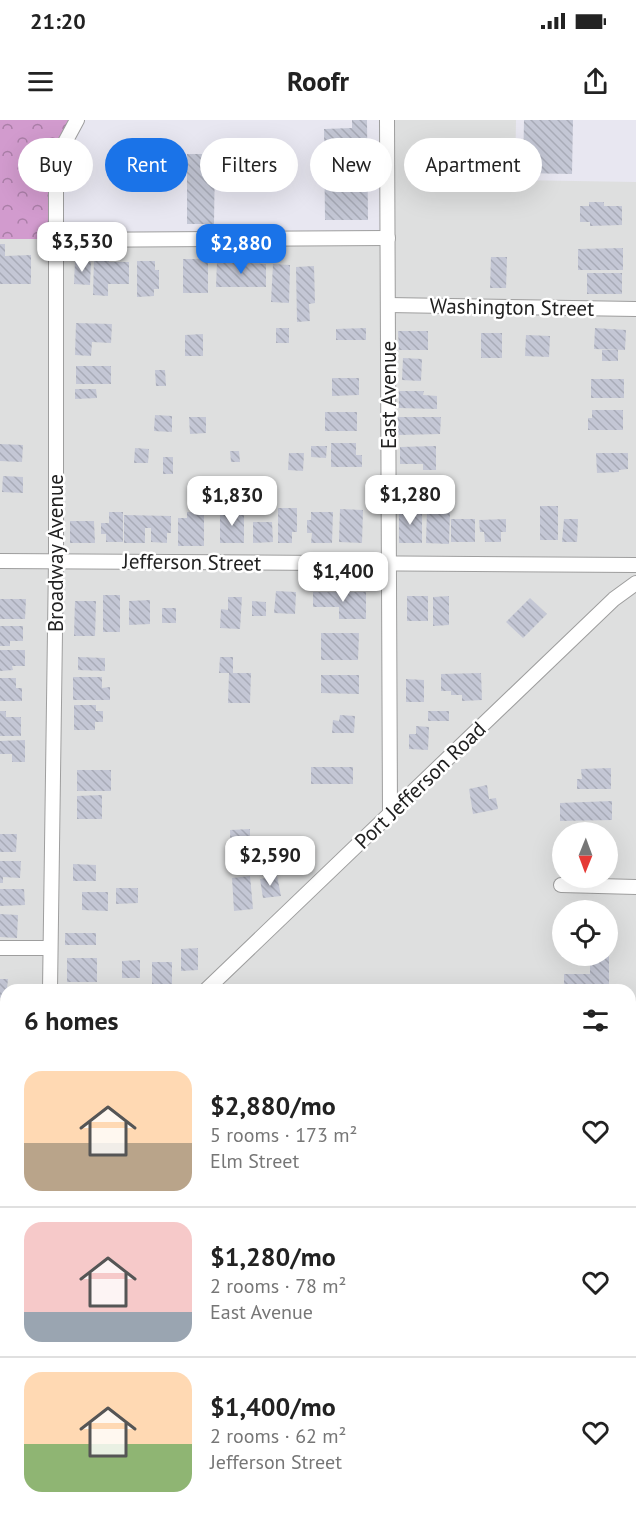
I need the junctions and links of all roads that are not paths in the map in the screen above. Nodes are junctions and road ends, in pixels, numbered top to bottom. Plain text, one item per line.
1 (77, 120) edge
2 (387, 120) edge
3 (388, 238) junction
4 (56, 240) junction
5 (388, 305) junction
6 (636, 309) edge
7 (56, 560) junction
8 (0, 561) edge
9 (389, 564) junction
10 (636, 565) edge
11 (636, 583) edge
12 (390, 814) junction
13 (618, 887) edge
14 (636, 887) edge
15 (0, 948) edge
16 (50, 948) junction
17 (50, 984) edge
18 (212, 984) edge

1 - 4 street, Broadway Avenue
2 - 3 street, East Avenue
3 - 4 street
3 - 5 street, East Avenue
4 - 7 street, Broadway Avenue
5 - 6 street, Washington Street
5 - 9 street, East Avenue
7 - 8 street, Jefferson Street
7 - 9 street, Jefferson Street
7 - 16 street, Broadway Avenue
9 - 10 street, Jefferson Street
9 - 12 street, East Avenue
11 - 12 street, Port Jefferson Road
12 - 18 street, Port Jefferson Road
13 - 14 street
15 - 16 street
16 - 17 street, Broadway Avenue

